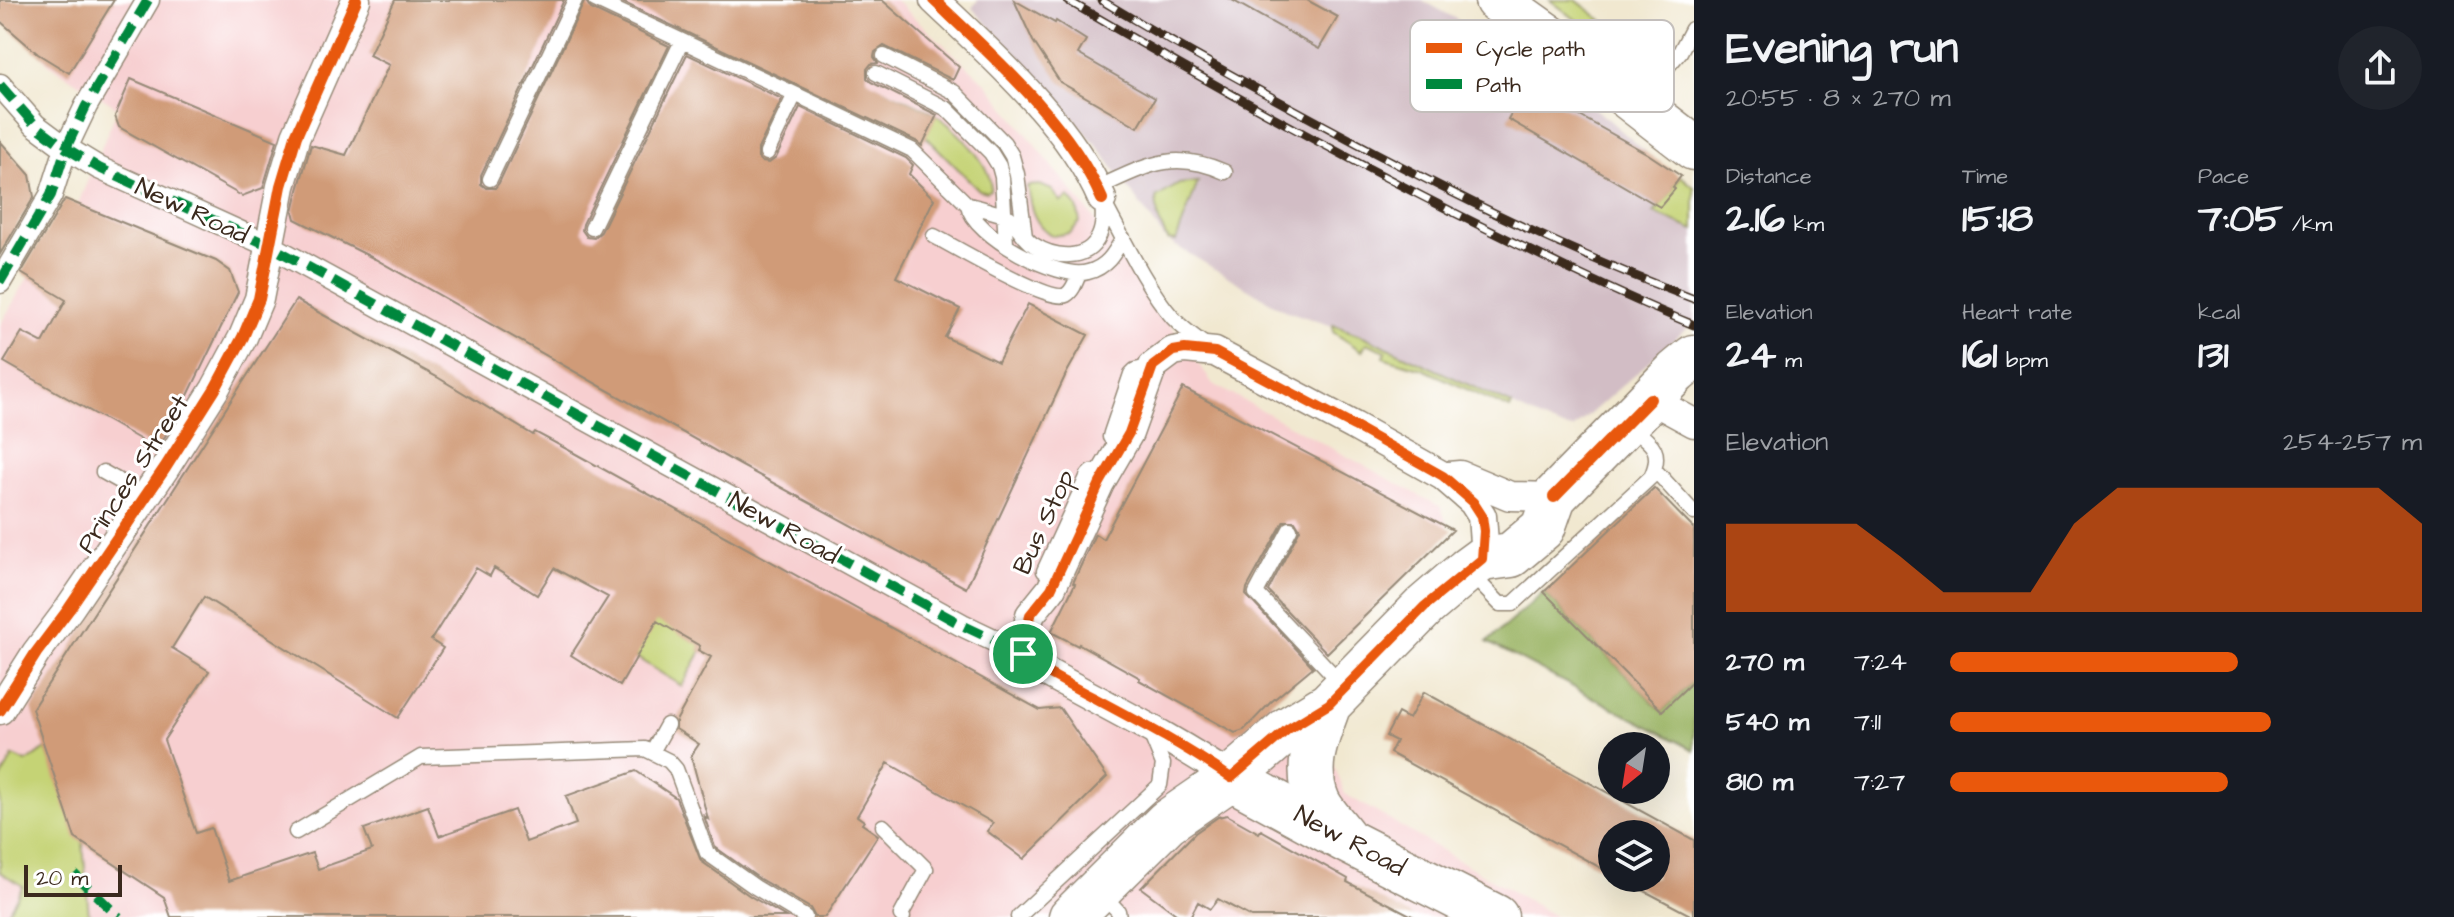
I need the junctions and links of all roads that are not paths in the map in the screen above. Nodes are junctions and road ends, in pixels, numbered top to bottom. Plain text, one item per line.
1 (148, 0) edge
2 (356, 0) edge
3 (575, 0) edge
4 (595, 0) edge
5 (934, 0) edge
6 (1497, 0) edge
7 (1524, 20) edge
8 (1692, 29) dead end
9 (682, 41) junction
10 (884, 56) dead end
11 (1674, 59) edge
12 (876, 73) dead end
13 (0, 85) edge
14 (795, 94) junction
15 (1649, 112) edge
16 (66, 148) junction
17 (1694, 148) edge
18 (767, 153) dead end
19 (1225, 172) dead end
20 (490, 179) dead end
21 (1099, 194) junction
22 (968, 205) junction
23 (1003, 214) junction
24 (592, 228) dead end
25 (934, 236) dead end
26 (1025, 237) junction
27 (1123, 238) junction
28 (270, 246) junction
29 (1011, 247) junction
30 (1079, 274) junction
31 (0, 282) edge
32 (1215, 352) junction
33 (1688, 362) edge
34 (1638, 412) junction
35 (1694, 423) edge
36 (1655, 470) junction
37 (103, 472) dead end
38 (1443, 476) junction
39 (146, 496) junction
40 (1554, 497) junction
41 (1694, 513) edge
42 (1290, 529) dead end
43 (1474, 564) junction
44 (1023, 654) junction
45 (4, 695) edge
46 (1337, 696) junction
47 (667, 725) dead end
48 (1148, 729) junction
49 (652, 752) junction
50 (1231, 778) junction
51 (883, 826) dead end
52 (296, 832) dead end
53 (1347, 841) junction
54 (1107, 911) edge
55 (805, 917) edge
56 (903, 917) edge
57 (1018, 917) edge
58 (1496, 917) edge

1 - 16 street
2 - 28 street, Princes Street
3 - 20 lane
4 - 9 lane
5 - 21 street
6 - 7 main road
8 - 11 lane
9 - 14 lane
9 - 24 lane
10 - 26 lane
12 - 23 lane
13 - 16 street, New Road
14 - 18 lane
14 - 22 lane
15 - 17 main road
16 - 28 street, New Road
16 - 31 street
19 - 21 lane
21 - 26 lane
21 - 27 lane
22 - 23 lane
22 - 29 lane
23 - 26 lane
23 - 29 lane
25 - 30 lane
27 - 30 lane
27 - 32 lane
28 - 39 street, Princes Street
28 - 44 street, New Road
29 - 30 lane
32 - 38 street
32 - 44 street
33 - 34 main road
34 - 35 street
34 - 36 lane
34 - 40 main road
36 - 41 lane
36 - 43 lane
37 - 39 lane
38 - 40 street
38 - 43 street
39 - 45 street, Princes Street
40 - 43 main road
42 - 46 lane
43 - 46 main road
44 - 48 street, New Road
46 - 50 main road
46 - 53 main road
47 - 49 lane
48 - 50 street, New Road
48 - 57 lane
49 - 52 lane
49 - 55 lane
50 - 53 main road, New Road
50 - 54 main road
51 - 56 lane
53 - 58 main road, New Road

